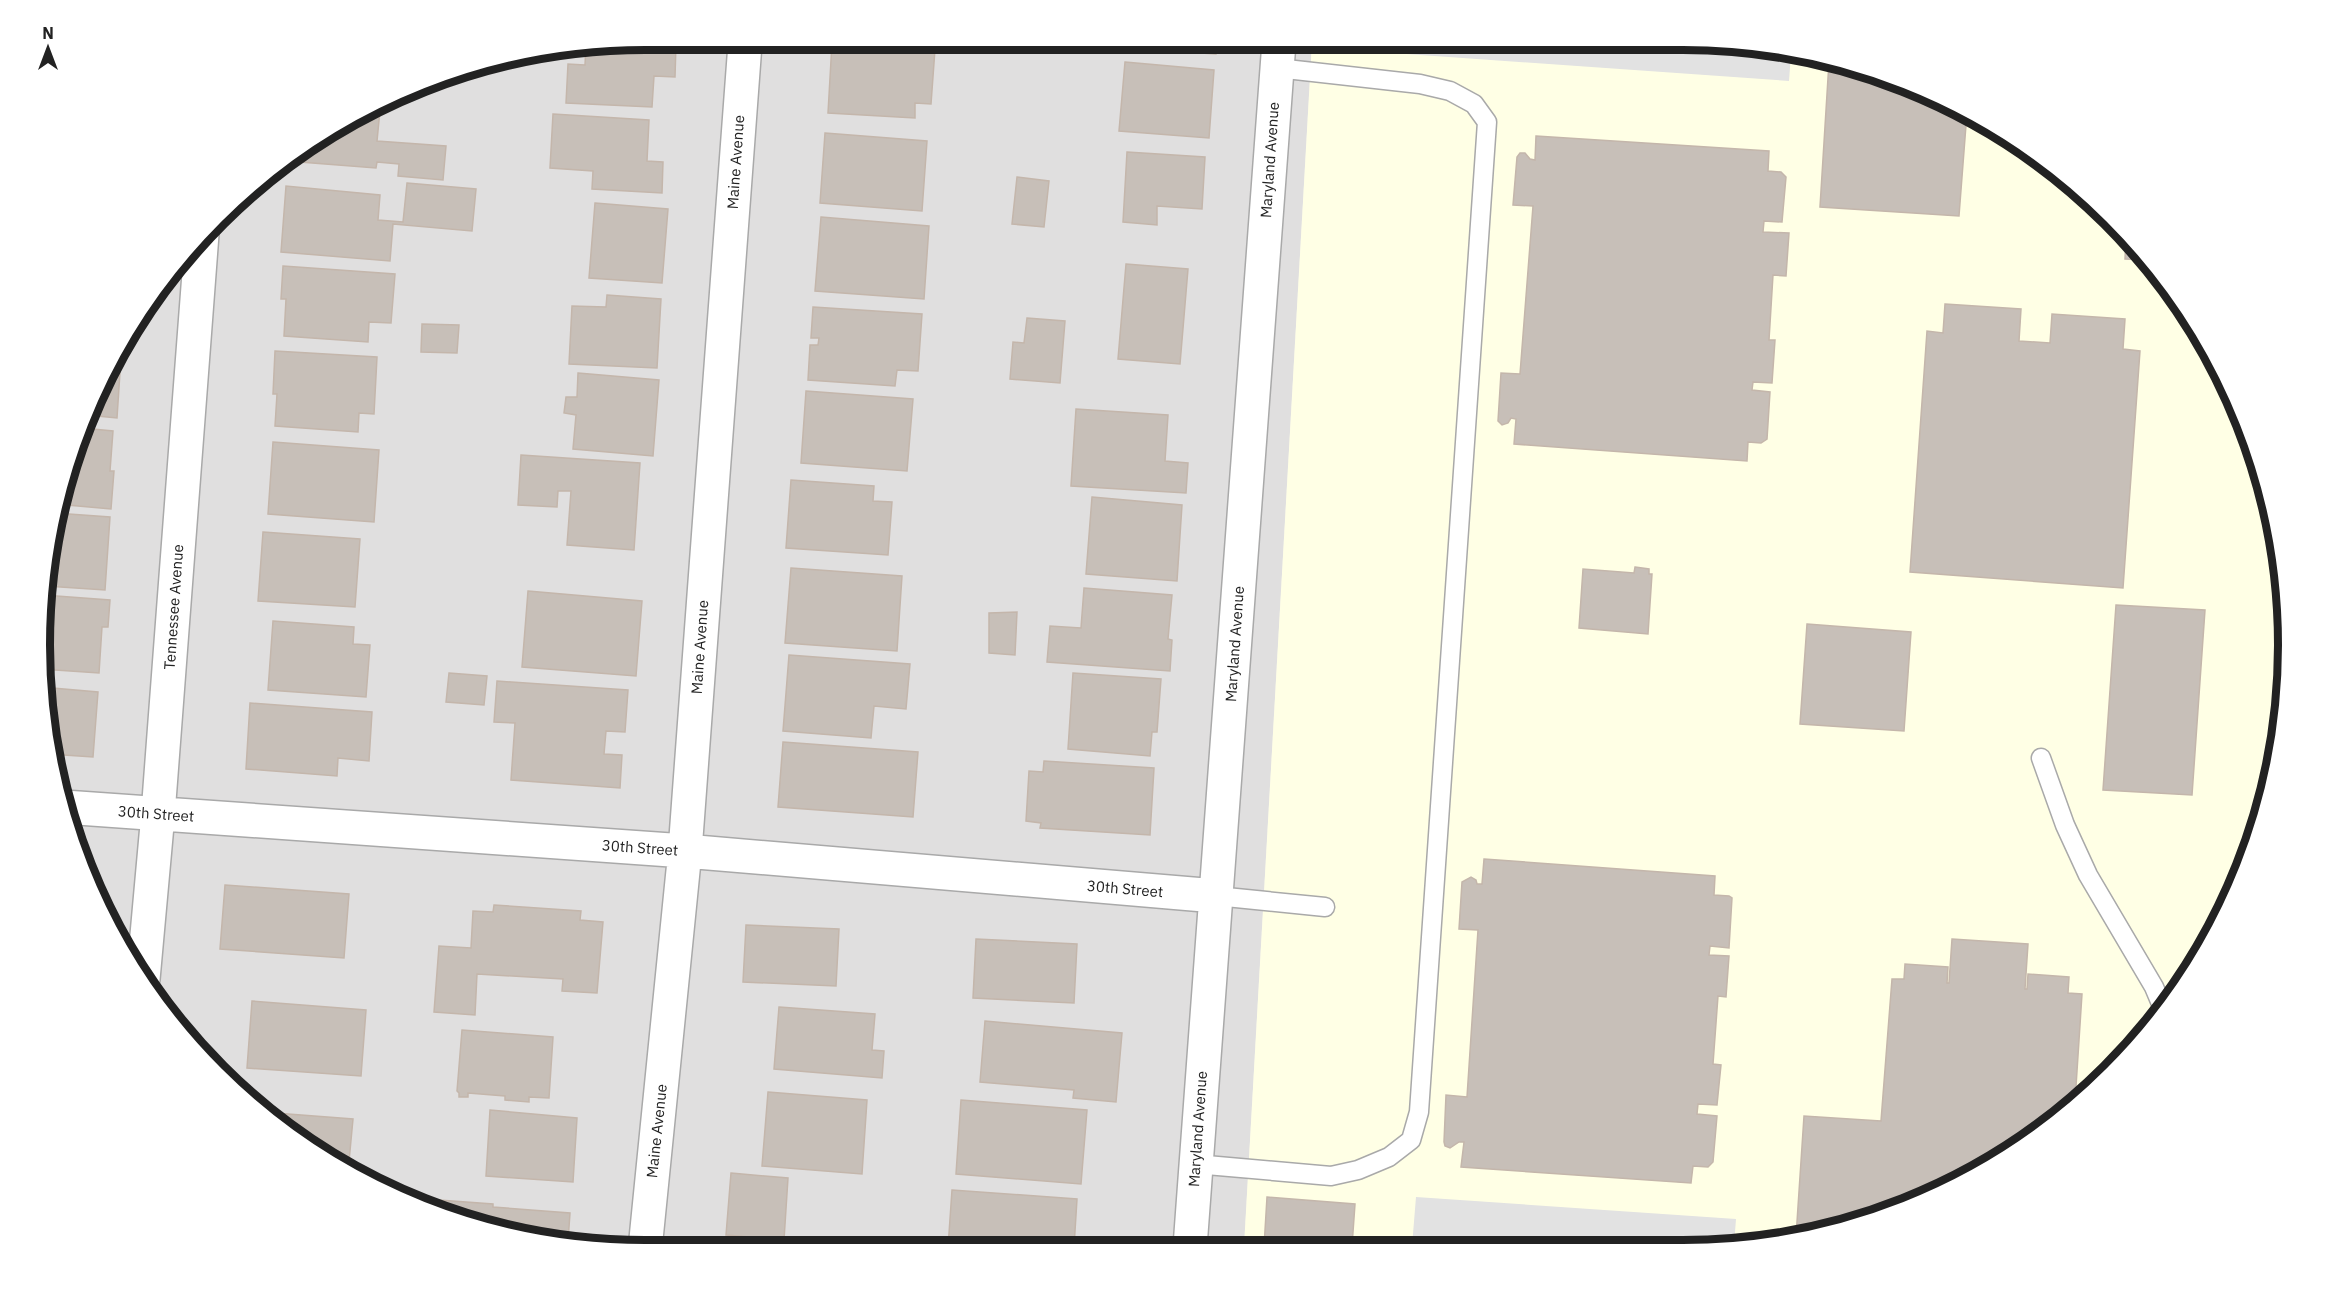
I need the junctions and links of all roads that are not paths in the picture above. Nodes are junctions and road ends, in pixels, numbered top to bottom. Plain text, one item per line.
1 (745, 50) edge
2 (1278, 55) edge
3 (201, 248) edge
4 (2041, 758) dead end
5 (73, 808) edge
6 (158, 814) junction
7 (685, 851) junction
8 (1216, 896) junction
9 (1324, 907) dead end
10 (144, 966) edge
11 (2160, 1000) edge
12 (1196, 1164) junction
13 (646, 1240) edge
14 (1191, 1240) edge

1 - 7 street, Maine Avenue
2 - 8 street, Maryland Avenue
2 - 12 lane
3 - 6 street, Tennessee Avenue
4 - 11 lane
5 - 6 street, 30th Street
6 - 7 street, 30th Street
6 - 10 street, Tennessee Avenue
7 - 8 street, 30th Street
7 - 13 street, Maine Avenue
8 - 9 lane
8 - 12 street, Maryland Avenue
12 - 14 street, Maryland Avenue

